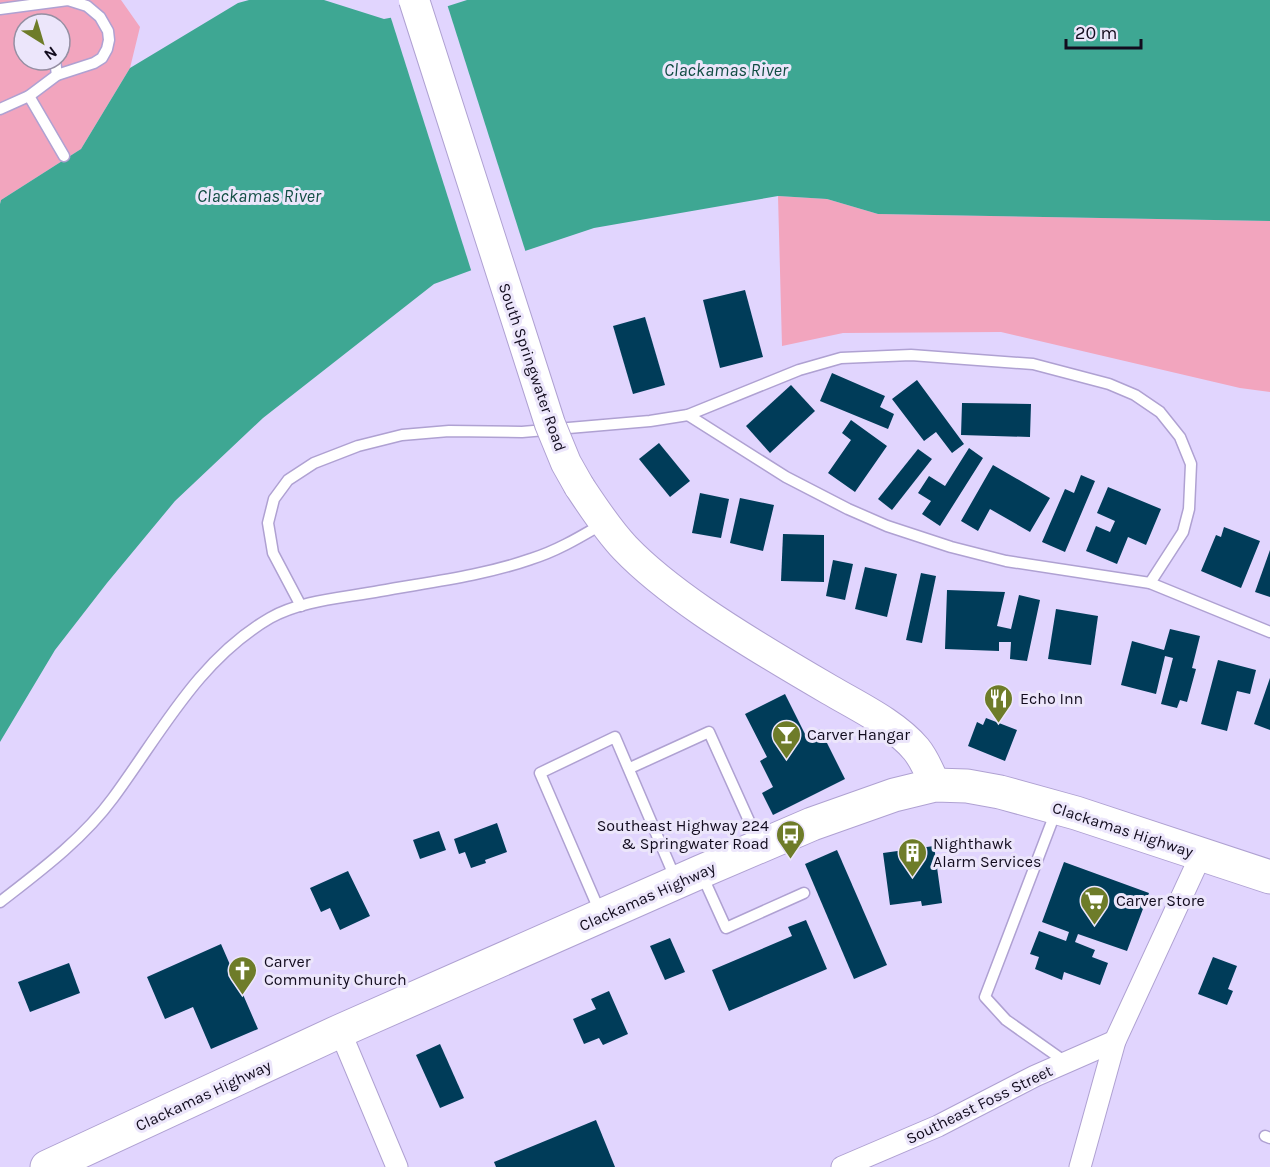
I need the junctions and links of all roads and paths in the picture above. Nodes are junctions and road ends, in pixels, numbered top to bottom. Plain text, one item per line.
1 (414, 0) edge
2 (0, 9) edge
3 (57, 72) edge
4 (57, 75) junction
5 (29, 96) junction
6 (0, 109) edge
7 (63, 156) dead end
8 (688, 415) junction
9 (604, 523) junction
10 (1150, 583) junction
11 (301, 606) junction
12 (1270, 632) edge
13 (630, 768) junction
14 (935, 785) junction
15 (1057, 807) junction
16 (760, 846) junction
17 (1202, 855) junction
18 (1270, 877) edge
19 (689, 878) junction
20 (804, 893) dead end
21 (0, 902) edge
22 (601, 916) junction
23 (340, 1031) junction
24 (1115, 1041) junction
25 (1066, 1063) junction
26 (47, 1167) edge
27 (397, 1167) edge
28 (842, 1167) edge
29 (1080, 1167) edge

1 - 9 main road, South Springwater Road, bridge
2 - 4 lane
3 - 4 lane
4 - 5 lane
5 - 6 lane
5 - 7 lane
8 - 10 lane
8 - 10 lane
8 - 11 lane
9 - 11 lane
9 - 14 main road, South Springwater Road
10 - 12 lane
11 - 21 lane
13 - 16 lane
13 - 19 lane
13 - 22 lane
14 - 15 main road, Clackamas Highway
14 - 16 main road, Clackamas Highway
15 - 17 main road, Clackamas Highway
15 - 25 lane
16 - 19 main road, Clackamas Highway
17 - 18 main road, Clackamas Highway
17 - 24 street
19 - 20 lane
19 - 22 main road, Clackamas Highway
22 - 23 main road, Clackamas Highway
23 - 26 main road, Clackamas Highway
23 - 27 street
24 - 25 street, Southeast Foss Street
24 - 29 street
25 - 28 street, Southeast Foss Street

